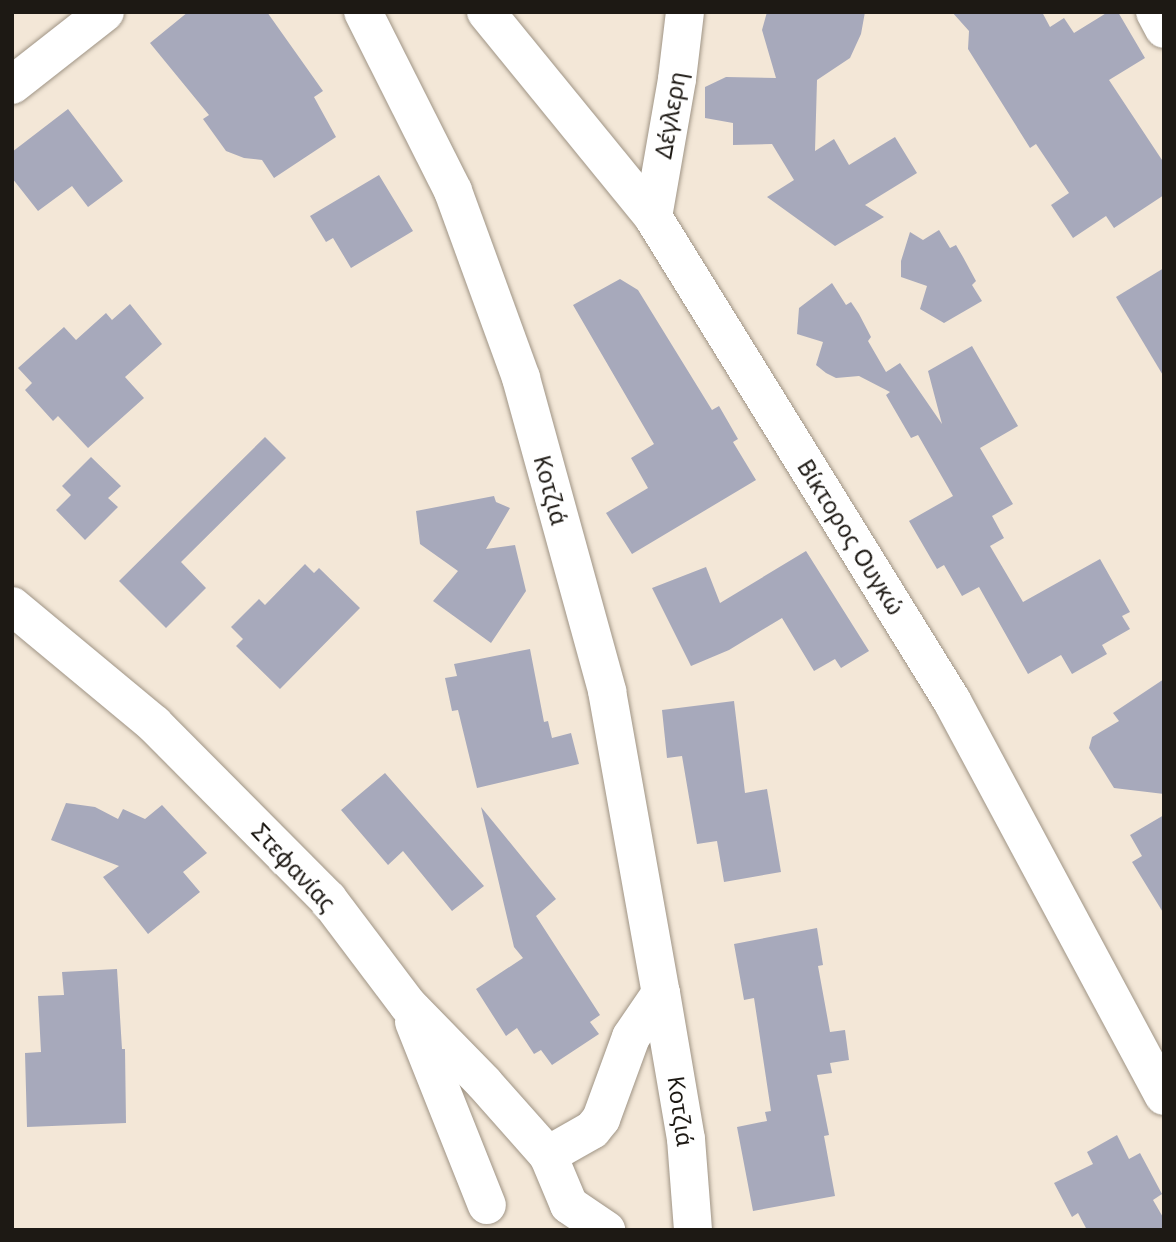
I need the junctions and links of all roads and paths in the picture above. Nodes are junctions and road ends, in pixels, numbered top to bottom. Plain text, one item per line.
1 (104, 12) edge
2 (363, 12) edge
3 (486, 12) edge
4 (685, 12) edge
5 (1155, 12) edge
6 (1164, 29) edge
7 (12, 85) edge
8 (653, 218) junction
9 (12, 606) edge
10 (661, 993) junction
11 (408, 1005) junction
12 (1164, 1096) edge
13 (548, 1155) junction
14 (487, 1205) dead end
15 (571, 1218) edge
16 (606, 1230) edge
17 (693, 1230) edge

1 - 7 street
2 - 10 street, Κοτζιά
3 - 8 street, Βίκτορος Ουγκώ
4 - 8 street, Δέγλερη
5 - 6 street
8 - 12 street, Βίκτορος Ουγκώ
9 - 11 street, Στεφανίας
10 - 13 street
10 - 17 street, Κοτζιά
11 - 13 street, Στεφανίας
11 - 14 street
13 - 15 street, Στεφανίας
15 - 16 street

